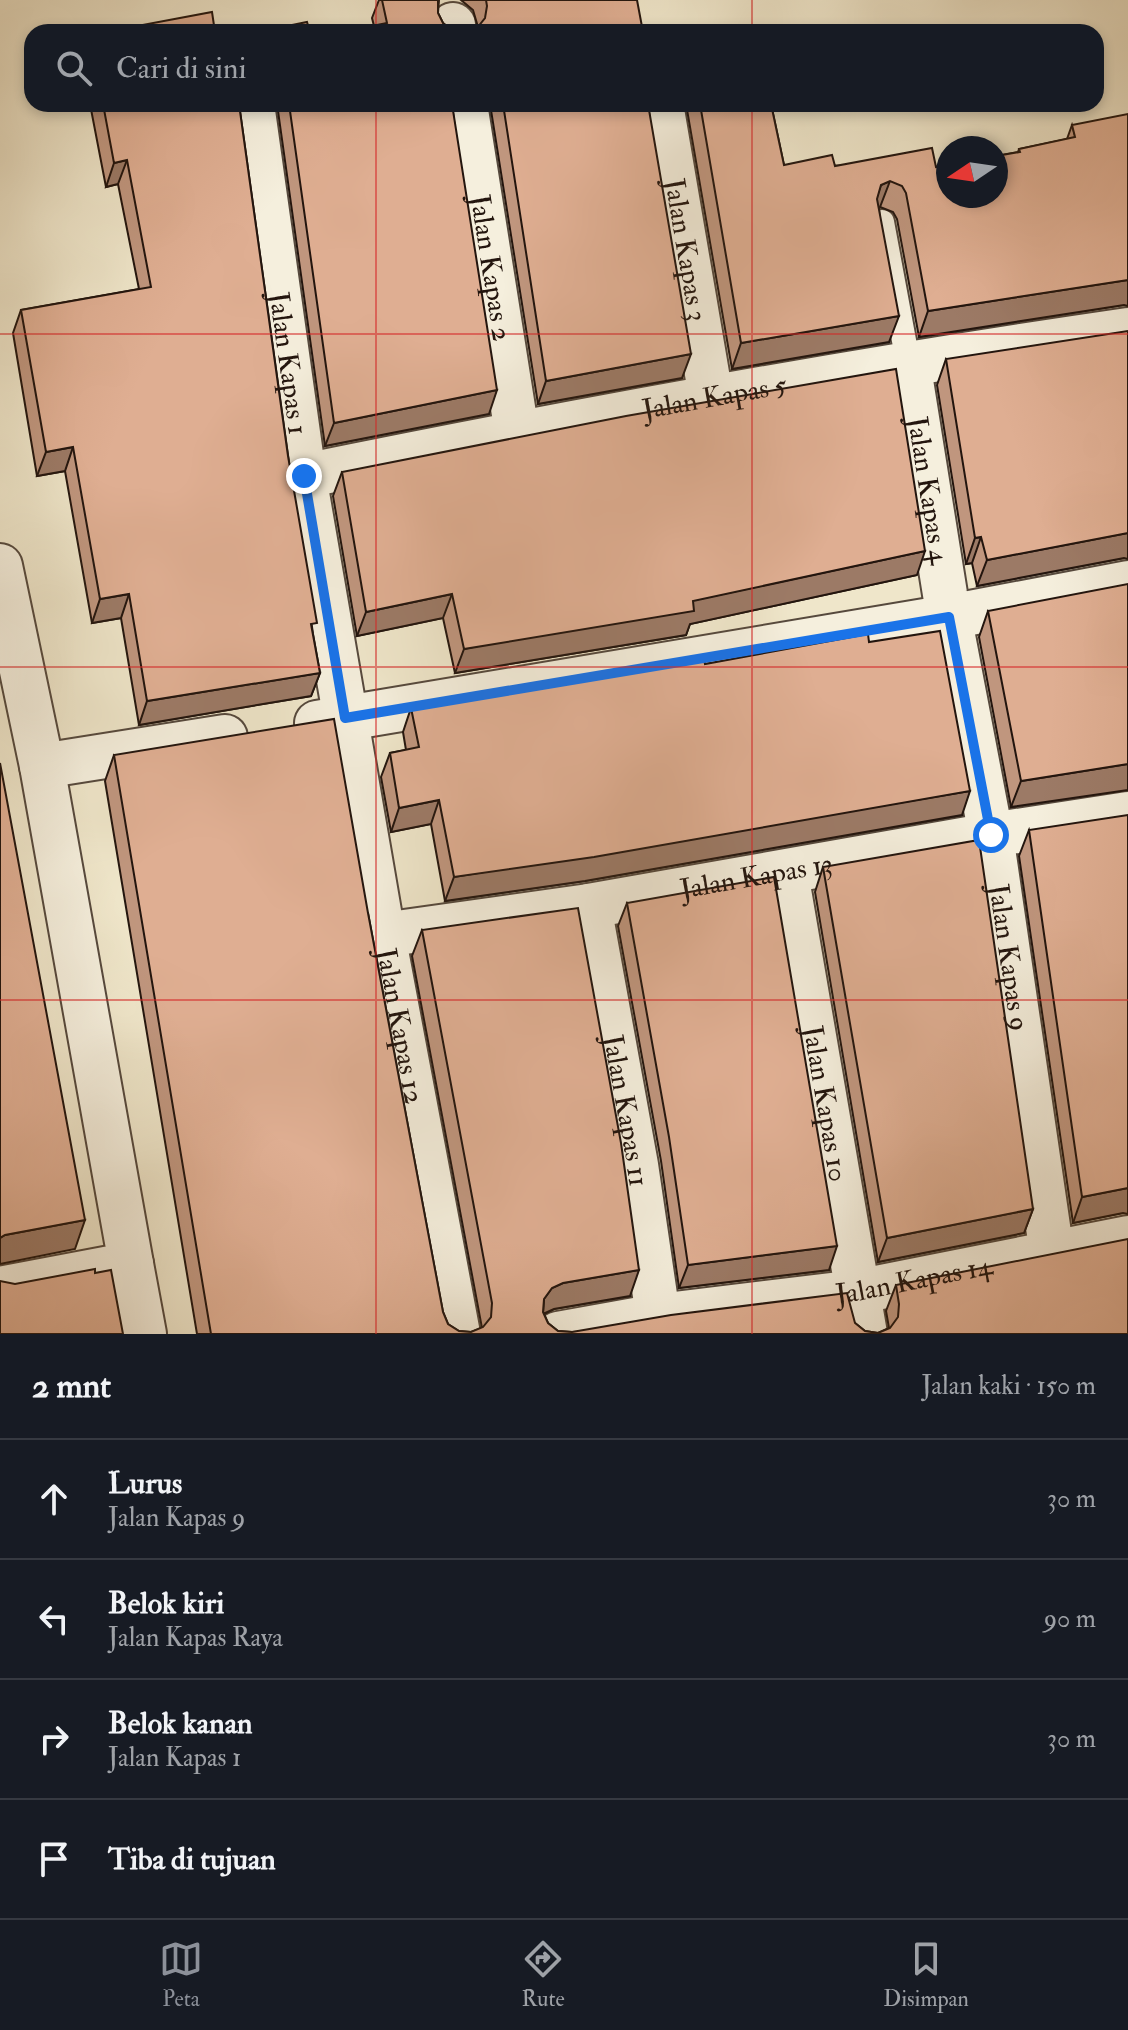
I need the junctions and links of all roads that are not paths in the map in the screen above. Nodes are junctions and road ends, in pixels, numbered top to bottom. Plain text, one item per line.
1 (253, 112) edge
2 (466, 112) edge
3 (662, 112) edge
4 (882, 222) edge
5 (1128, 330) edge
6 (908, 362) junction
7 (711, 397) junction
8 (517, 433) junction
9 (304, 476) junction
10 (0, 566) edge
11 (1128, 583) edge
12 (949, 617) junction
13 (345, 718) junction
14 (42, 766) junction
15 (1128, 814) edge
16 (991, 835) junction
17 (786, 873) junction
18 (589, 906) junction
19 (383, 935) junction
20 (1128, 1238) edge
21 (1052, 1254) junction
22 (131, 1264) junction
23 (0, 1289) edge
24 (861, 1313) edge
25 (658, 1316) junction
26 (144, 1334) edge
27 (458, 1334) edge
28 (558, 1334) edge

1 - 9 street, Jalan Kapas 1
2 - 8 street, Jalan Kapas 2
3 - 7 street, Jalan Kapas 3
4 - 6 lane
5 - 6 street, Jalan Kapas 5
6 - 7 street, Jalan Kapas 5
6 - 12 street, Jalan Kapas 4
7 - 8 street, Jalan Kapas 5
8 - 9 street, Jalan Kapas 5
9 - 13 street, Jalan Kapas 1
10 - 14 street
11 - 12 street
12 - 13 street
12 - 16 street, Jalan Kapas 9
13 - 14 street
13 - 19 street, Jalan Kapas 12
14 - 22 street
15 - 16 street, Jalan Kapas 13
16 - 17 street, Jalan Kapas 13
16 - 21 street, Jalan Kapas 9
17 - 18 street, Jalan Kapas 13
17 - 24 street, Jalan Kapas 10
18 - 19 street, Jalan Kapas 13
18 - 25 street, Jalan Kapas 11
19 - 27 street, Jalan Kapas 12
20 - 21 street, Jalan Kapas 14
21 - 24 street, Jalan Kapas 14
22 - 23 street
22 - 26 street
24 - 25 street, Jalan Kapas 14
25 - 28 street, Jalan Kapas 14

